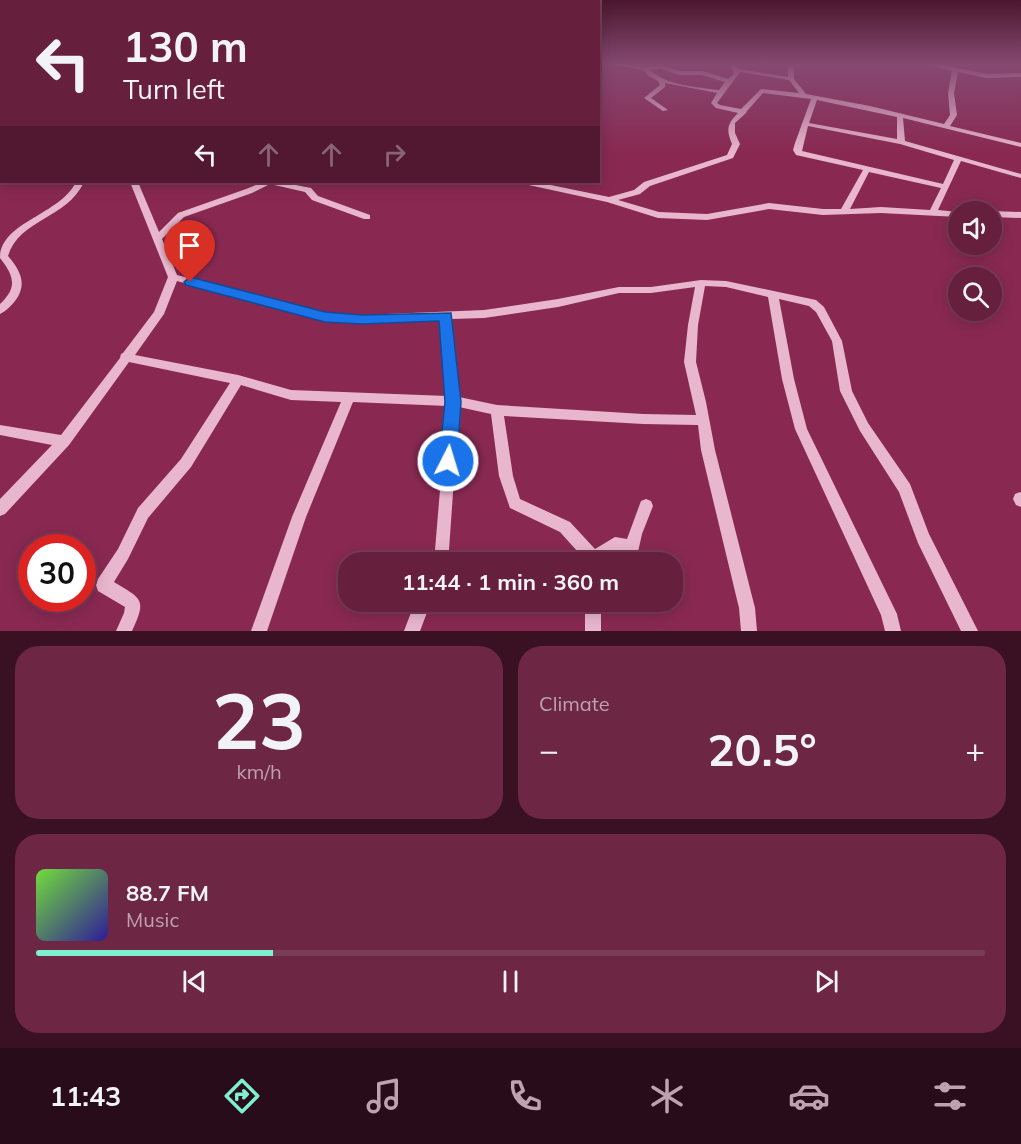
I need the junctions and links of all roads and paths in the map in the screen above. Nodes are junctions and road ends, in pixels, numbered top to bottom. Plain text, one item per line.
1 (653, 93) edge
2 (720, 93) edge
3 (759, 93) edge
4 (782, 93) edge
5 (802, 93) edge
6 (951, 93) edge
7 (804, 96) junction
8 (815, 98) junction
9 (665, 110) dead end
10 (744, 112) junction
11 (900, 116) junction
12 (806, 124) junction
13 (946, 126) junction
14 (901, 142) junction
15 (1020, 143) edge
16 (959, 159) junction
17 (867, 169) junction
18 (1021, 176) edge
19 (79, 183) edge
20 (134, 183) edge
21 (267, 183) edge
22 (274, 183) edge
23 (532, 183) edge
24 (946, 187) junction
25 (609, 200) junction
26 (844, 212) junction
27 (933, 213) junction
28 (948, 213) edge
29 (1002, 214) edge
30 (1021, 215) edge
31 (367, 217) dead end
32 (157, 239) junction
33 (172, 277) junction
34 (701, 283) junction
35 (773, 296) junction
36 (0, 310) edge
37 (446, 316) junction
38 (125, 357) junction
39 (238, 380) junction
40 (348, 399) junction
41 (453, 402) junction
42 (497, 410) junction
43 (703, 420) junction
44 (0, 430) edge
45 (64, 441) junction
46 (646, 506) dead end
47 (0, 509) edge
48 (441, 552) edge
49 (586, 552) edge
50 (605, 552) edge
51 (419, 612) edge
52 (593, 612) edge
53 (124, 631) edge
54 (259, 631) edge
55 (412, 631) edge
56 (593, 631) edge
57 (749, 631) edge
58 (893, 631) edge
59 (970, 631) edge

1 - 9 street
2 - 10 street
3 - 10 street
4 - 7 street
5 - 7 street
6 - 13 street
7 - 8 street
8 - 11 street
8 - 12 street
10 - 25 street
11 - 13 street
11 - 14 street
12 - 14 street
12 - 17 street
13 - 15 street
14 - 16 street
16 - 18 street
16 - 24 street
17 - 24 street
17 - 26 street
19 - 36 street
20 - 32 street
21 - 32 street
22 - 31 street
23 - 25 street
24 - 27 street
25 - 26 street
26 - 27 street
27 - 28 street
29 - 30 street
32 - 33 street
33 - 37 street
33 - 38 street
34 - 35 street
34 - 37 street
34 - 43 street
35 - 58 street
35 - 59 street
37 - 41 street
38 - 39 street
38 - 45 street
39 - 40 street
39 - 53 street
40 - 41 street
40 - 54 street
41 - 42 street
41 - 48 street
42 - 43 street
42 - 49 street
43 - 57 street
44 - 45 street
45 - 47 street
46 - 50 street
51 - 55 street
52 - 56 street

